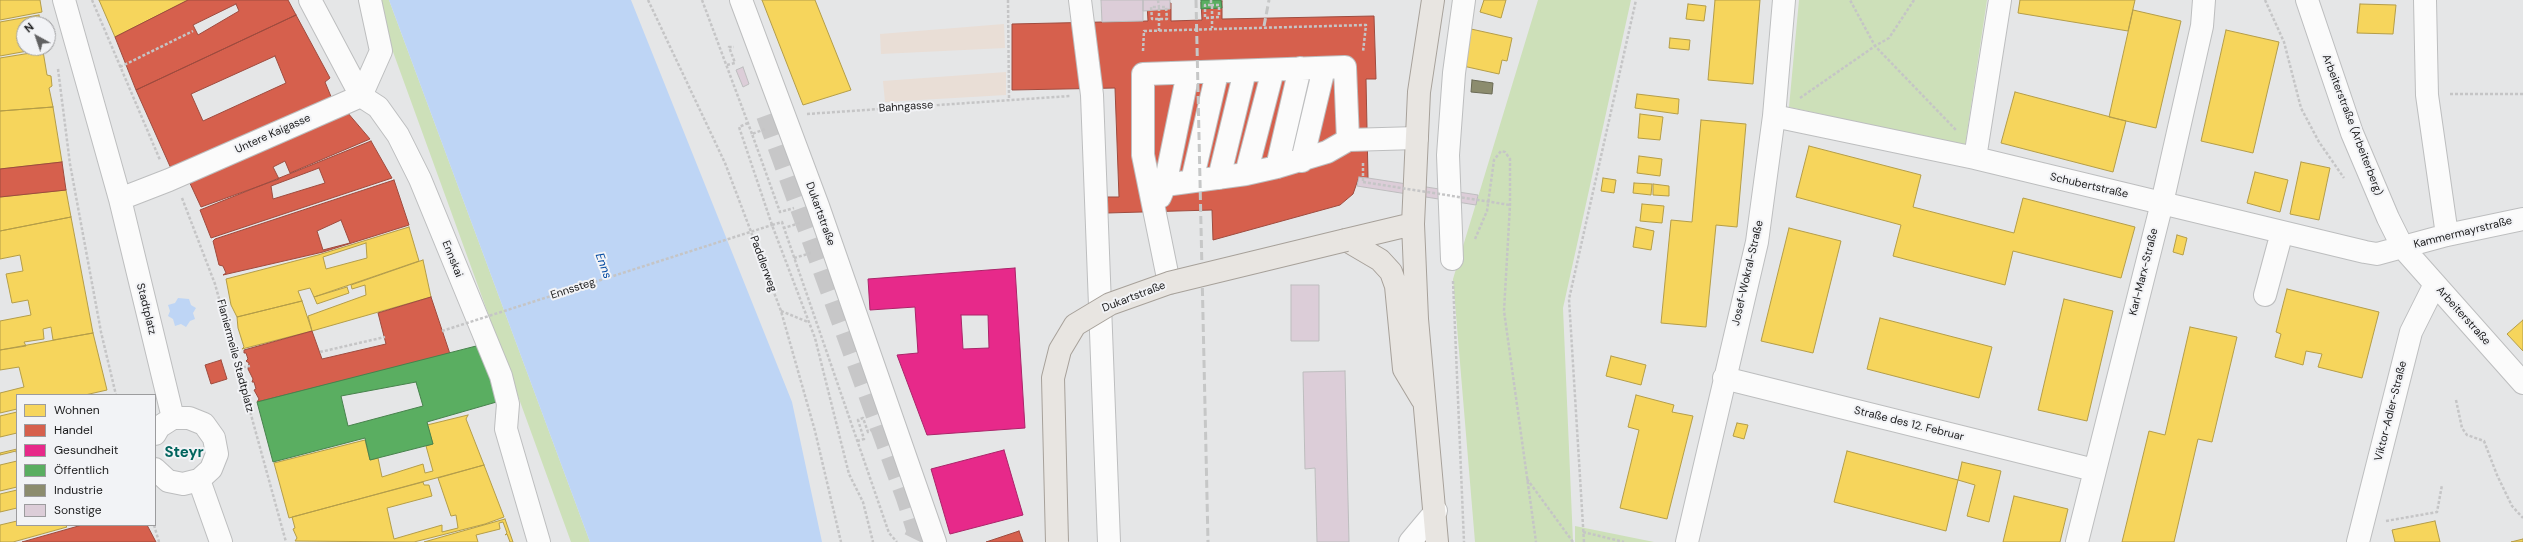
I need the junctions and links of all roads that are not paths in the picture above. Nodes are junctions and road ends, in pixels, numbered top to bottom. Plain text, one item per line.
1 (64, 0) edge
2 (310, 0) edge
3 (370, 0) edge
4 (740, 0) edge
5 (1080, 0) edge
6 (1433, 0) edge
7 (1464, 0) edge
8 (1784, 0) edge
9 (2000, 0) edge
10 (2204, 0) edge
11 (2307, 0) edge
12 (2425, 0) edge
13 (1300, 68) junction
14 (1324, 68) junction
15 (1273, 70) junction
16 (1245, 71) junction
17 (1188, 73) junction
18 (1217, 73) junction
19 (361, 96) junction
20 (1774, 116) junction
21 (1417, 138) junction
22 (1348, 140) junction
23 (1975, 158) junction
24 (1302, 161) junction
25 (1277, 168) junction
26 (1246, 174) junction
27 (1219, 178) junction
28 (1192, 181) junction
29 (1165, 185) junction
30 (120, 199) junction
31 (2162, 203) junction
32 (1154, 213) junction
33 (2523, 219) edge
34 (1413, 224) junction
35 (2282, 232) junction
36 (2447, 235) junction
37 (1346, 240) junction
38 (2403, 248) junction
39 (1452, 258) road end
40 (1169, 283) junction
41 (2435, 284) junction
42 (2265, 295) dead end
43 (1724, 378) junction
44 (2523, 383) edge
45 (1425, 404) junction
46 (173, 418) junction
47 (156, 432) edge
48 (156, 470) edge
49 (2094, 470) junction
50 (198, 480) junction
51 (1436, 511) junction
52 (2360, 534) edge
53 (221, 542) edge
54 (539, 542) edge
55 (935, 542) edge
56 (1057, 542) edge
57 (1108, 542) edge
58 (1410, 542) edge
59 (1437, 542) edge
60 (1686, 542) edge
61 (2077, 542) edge

1 - 30 street, Stadtplatz
2 - 19 street, Ennskai
3 - 19 street
4 - 55 street, Dukartstraße
5 - 57 street
6 - 21 main road
7 - 39 street
8 - 20 street, Josef-Wokral-Straße
9 - 23 street
10 - 31 street, Karl-Marx-Straße
11 - 38 street, Arbeiterstraße (Arbeiterberg)
12 - 36 street
13 - 14 street
13 - 15 street
13 - 25 street
14 - 22 street
14 - 24 street
15 - 16 street
15 - 26 street
16 - 18 street
16 - 27 street
17 - 18 street
17 - 29 street
17 - 32 street
18 - 28 street
19 - 30 street, Untere Kaigasse
19 - 54 street, Ennskai
20 - 23 street, Schubertstraße
20 - 43 street, Josef-Wokral-Straße
21 - 22 street
21 - 34 main road
22 - 24 street
23 - 31 street, Schubertstraße
24 - 25 street
25 - 26 street
26 - 27 street
27 - 28 street
28 - 29 street
29 - 32 street
30 - 46 street, Stadtplatz
31 - 35 street, Schubertstraße
31 - 49 street, Karl-Marx-Straße
32 - 40 street
33 - 36 street, Kammermayrstraße
34 - 37 main road, Dukartstraße
34 - 45 main road
35 - 38 street, Schubertstraße
35 - 42 street
36 - 38 street, Kammermayrstraße
37 - 40 main road, Dukartstraße, bridge
37 - 45 main road
38 - 41 street, Arbeiterstraße
40 - 56 main road, Dukartstraße, bridge
41 - 44 street, Arbeiterstraße
41 - 52 street, Viktor-Adler-Straße
43 - 49 street, Straße des 12. Februar
43 - 60 street, Josef-Wokral-Straße
45 - 51 main road
46 - 47 street
46 - 50 street
48 - 50 street
49 - 61 street, Karl-Marx-Straße
50 - 53 street
51 - 58 street
51 - 59 main road

